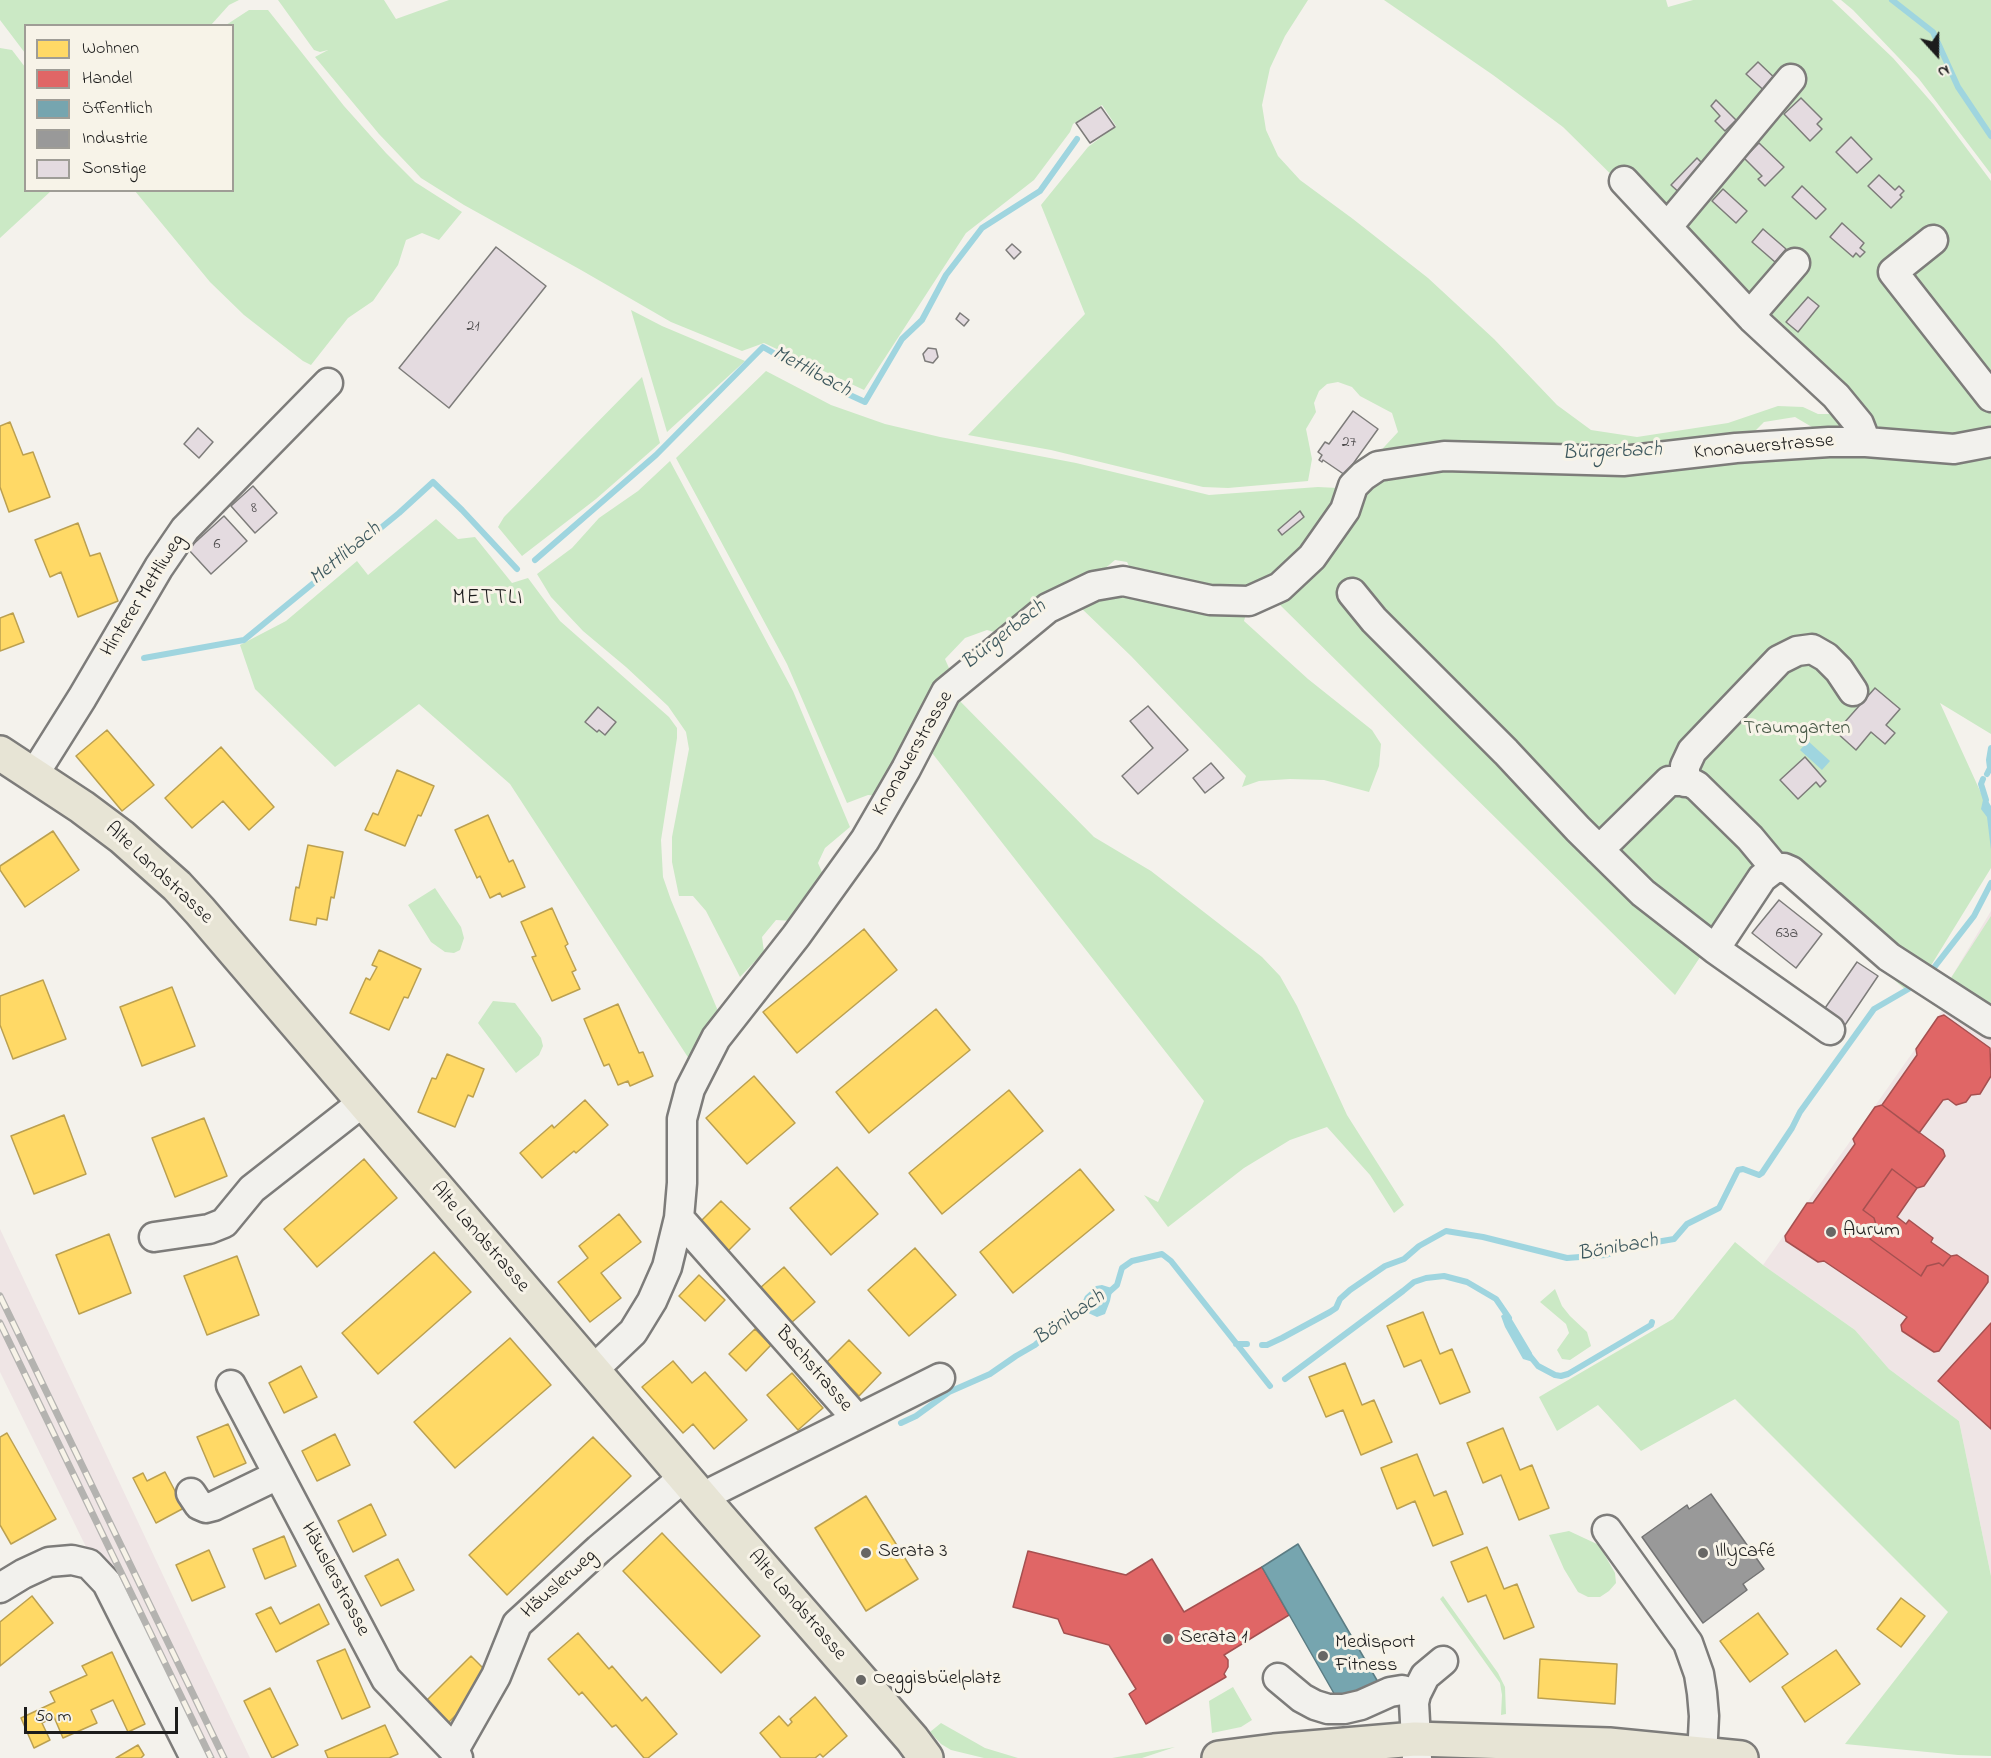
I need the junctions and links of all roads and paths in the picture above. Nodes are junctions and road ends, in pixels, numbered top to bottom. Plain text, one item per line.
1 (1791, 80) dead end
2 (1624, 182) dead end
3 (1668, 226) junction
4 (1933, 240) dead end
5 (1795, 263) dead end
6 (1754, 319) junction
7 (328, 383) dead end
8 (1991, 397) edge
9 (1866, 442) junction
10 (1991, 442) edge
11 (1352, 593) dead end
12 (1853, 691) dead end
13 (0, 753) edge
14 (33, 776) junction
15 (1685, 782) junction
16 (1599, 850) junction
17 (1775, 868) junction
18 (1715, 949) junction
19 (1991, 1023) edge
20 (1830, 1030) dead end
21 (363, 1102) junction
22 (679, 1218) junction
23 (154, 1237) dead end
24 (592, 1371) junction
25 (940, 1378) dead end
26 (231, 1385) dead end
27 (857, 1419) junction
28 (278, 1475) junction
29 (694, 1488) junction
30 (191, 1493) dead end
31 (1607, 1530) dead end
32 (0, 1588) edge
33 (1443, 1661) dead end
34 (1278, 1678) dead end
35 (1416, 1694) junction
36 (1416, 1749) edge
37 (456, 1754) edge
38 (1702, 1756) edge
39 (195, 1758) edge
40 (926, 1758) edge
41 (1219, 1758) edge
42 (1741, 1758) edge

1 - 3 street
2 - 3 street
3 - 6 street
4 - 8 street
5 - 6 street
6 - 9 street
7 - 14 street, Hinterer Mettliweg
9 - 10 street, Knonauerstrasse
9 - 22 street, Knonauerstrasse
11 - 16 street
12 - 15 street
13 - 14 main road, Alte Landstrasse
14 - 21 main road, Alte Landstrasse
15 - 16 street
15 - 17 street
16 - 18 street
17 - 18 street
17 - 19 street
18 - 20 street
21 - 23 street
21 - 24 main road, Alte Landstrasse
22 - 24 street, Knonauerstrasse
22 - 27 street, Bachstrasse
24 - 29 main road, Alte Landstrasse
25 - 27 street
26 - 28 street, Häuslerstrasse
27 - 29 street, Bachstrasse
28 - 30 street
28 - 37 street, Häuslerstrasse
29 - 37 street, Häuslerweg
29 - 40 main road, Alte Landstrasse
31 - 38 street
32 - 39 street
33 - 35 street
34 - 35 street
35 - 36 street
36 - 38 main road
36 - 41 main road
38 - 42 main road

